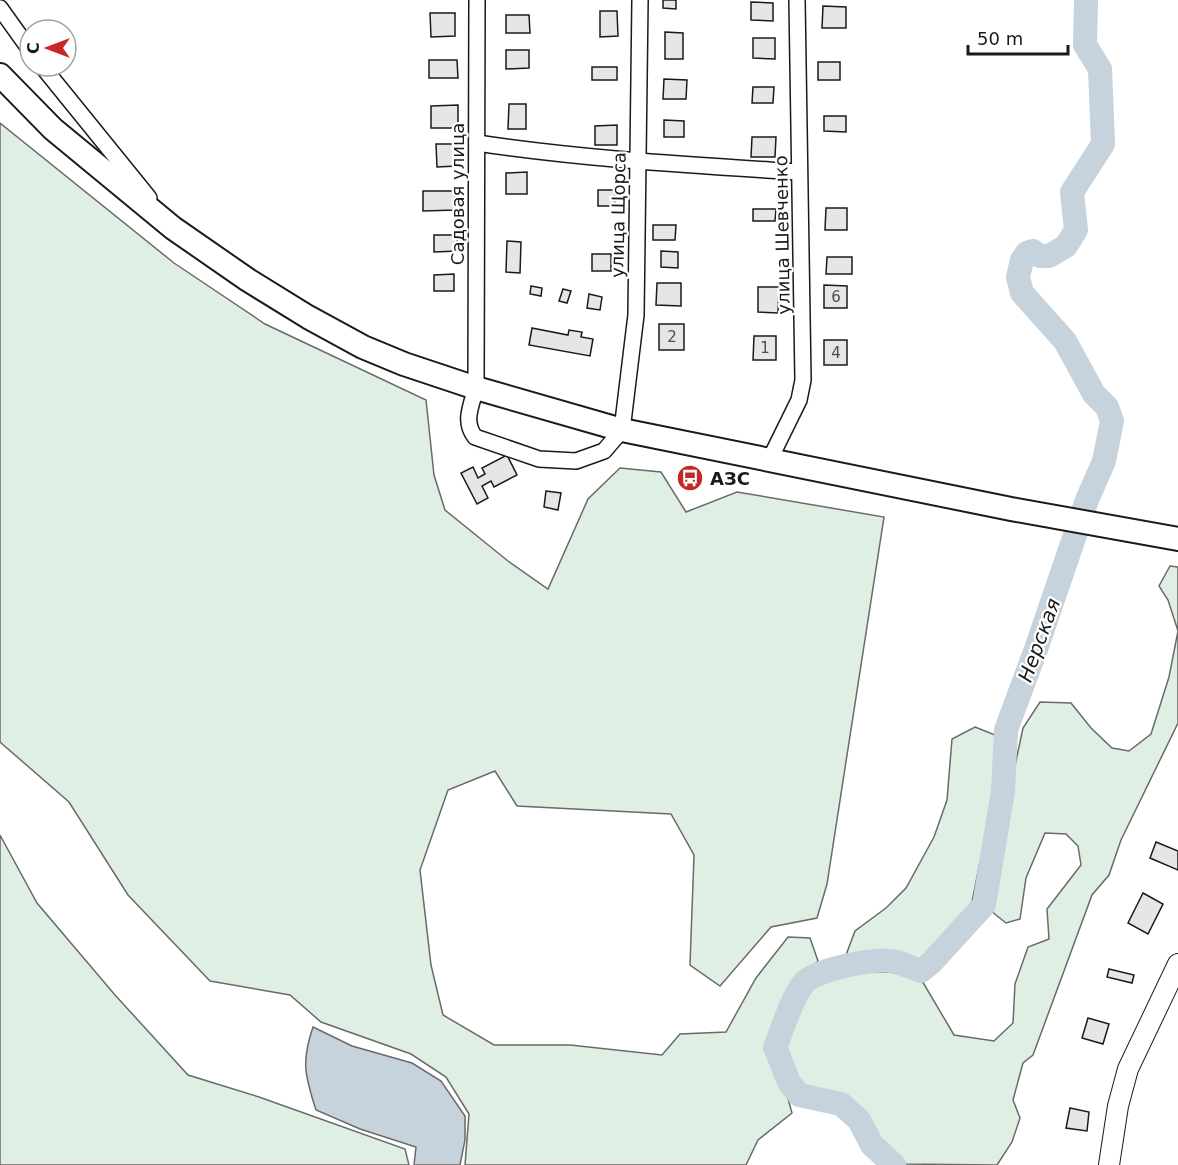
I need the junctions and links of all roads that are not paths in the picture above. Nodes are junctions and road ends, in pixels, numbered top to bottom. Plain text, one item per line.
1 (477, 0) edge
2 (640, 0) edge
3 (797, 0) edge
4 (0, 8) edge
5 (18, 33) edge
6 (0, 75) edge
7 (52, 78) edge
8 (477, 143) junction
9 (638, 162) junction
10 (799, 172) junction
11 (173, 228) junction
12 (476, 388) junction
13 (622, 430) junction
14 (769, 461) junction
15 (1169, 537) edge
16 (1178, 964) edge
17 (1109, 1165) edge

1 - 8 street, Садовая улица
2 - 9 street, улица Щорса
3 - 10 street, улица Шевченко
4 - 5 street
6 - 11 highway
7 - 11 street
8 - 9 street
8 - 12 street, Садовая улица
9 - 10 street
9 - 13 street, улица Щорса
10 - 14 street, улица Шевченко
11 - 12 highway
12 - 13 highway
12 - 13 street, Садовая улица
13 - 14 highway
14 - 15 highway
16 - 17 main road

